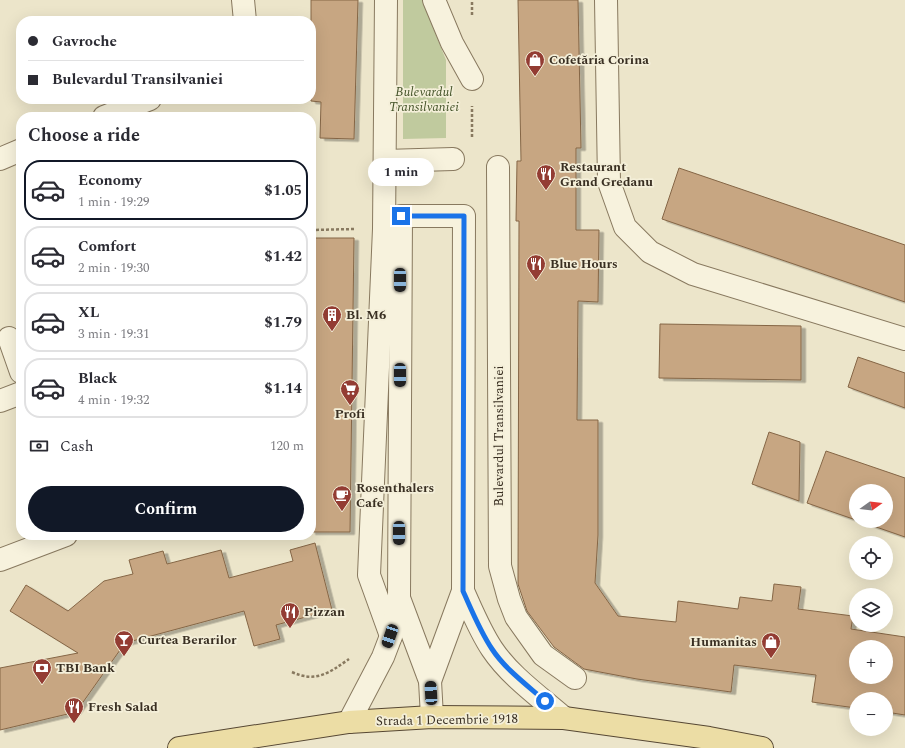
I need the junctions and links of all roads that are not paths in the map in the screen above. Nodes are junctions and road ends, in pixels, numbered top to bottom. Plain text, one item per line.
1 (243, 0) edge
2 (386, 0) edge
3 (434, 0) edge
4 (606, 0) edge
5 (245, 16) edge
6 (472, 79) dead end
7 (137, 104) edge
8 (117, 112) edge
9 (16, 152) edge
10 (0, 158) edge
11 (453, 159) dead end
12 (385, 161) junction
13 (498, 167) dead end
14 (10, 338) edge
15 (905, 339) edge
16 (16, 357) edge
17 (16, 395) edge
18 (0, 401) edge
19 (53, 540) edge
20 (0, 560) edge
21 (463, 591) junction
22 (399, 598) junction
23 (390, 636) junction
24 (575, 678) dead end
25 (430, 682) junction
26 (432, 717) junction
27 (564, 718) junction
28 (349, 722) junction
29 (180, 748) edge
30 (762, 748) edge

1 - 5 street
2 - 12 street
3 - 6 street
4 - 15 street
7 - 8 street
9 - 10 street
11 - 12 street
12 - 23 street
13 - 24 street, Bulevardul Transilvaniei
14 - 16 street
17 - 18 street
19 - 20 street
21 - 22 street
21 - 25 street
21 - 27 street
22 - 23 street
22 - 25 street
23 - 28 street
25 - 26 street
26 - 27 main road, Strada 1 Decembrie 1918
26 - 28 main road, Strada 1 Decembrie 1918
27 - 30 main road, Strada 1 Decembrie 1918
28 - 29 main road, Strada 1 Decembrie 1918

